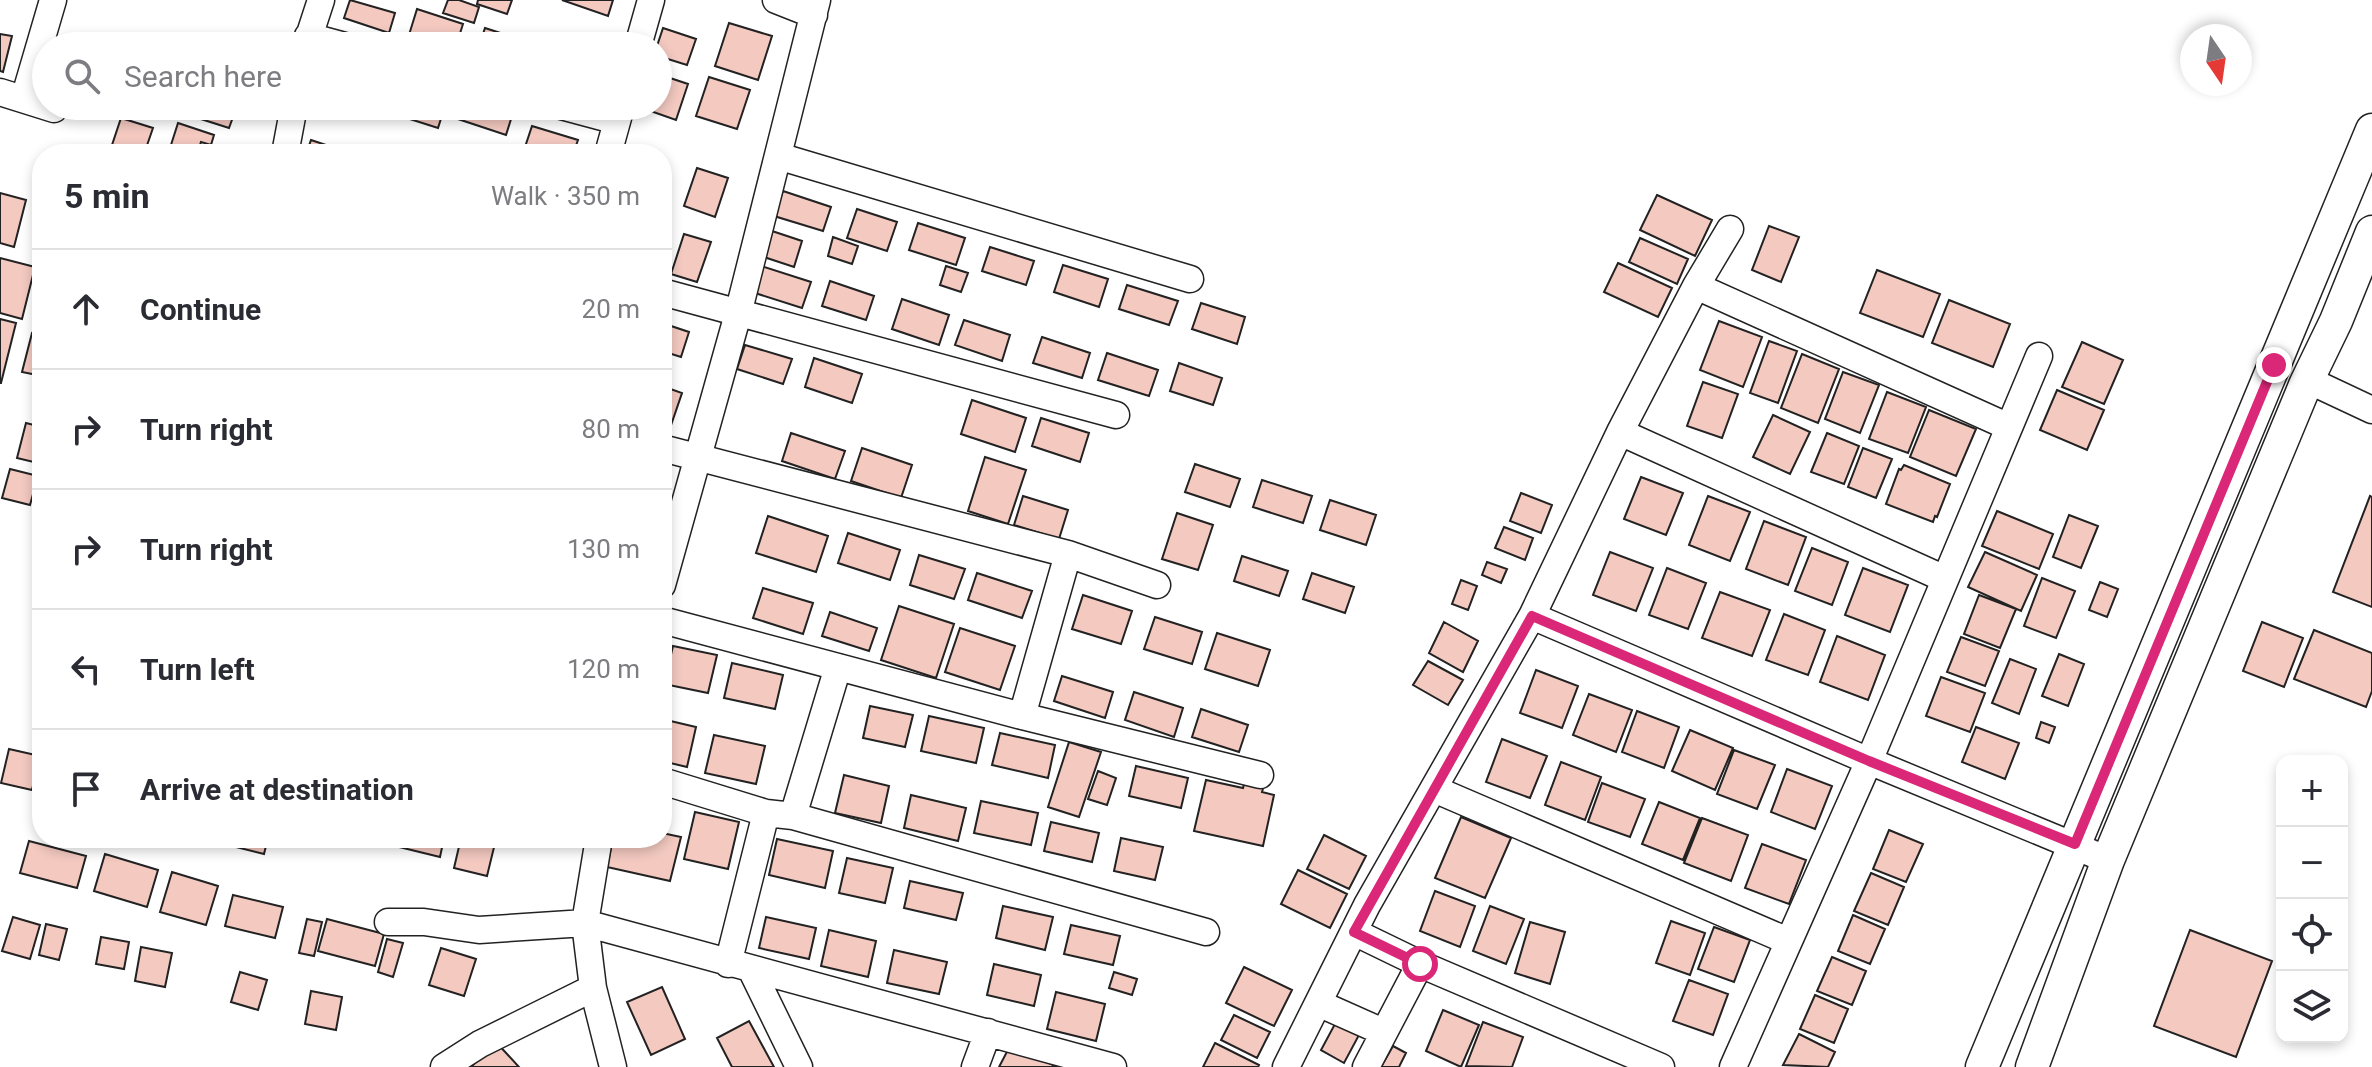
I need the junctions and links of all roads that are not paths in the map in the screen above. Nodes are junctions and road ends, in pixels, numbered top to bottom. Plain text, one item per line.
1 (53, 0) edge
2 (321, 0) edge
3 (651, 0) edge
4 (776, 0) edge
5 (816, 8) edge
6 (39, 32) edge
7 (310, 32) edge
8 (642, 32) edge
9 (32, 49) edge
10 (12, 96) edge
11 (32, 102) edge
12 (291, 120) edge
13 (617, 120) edge
14 (2372, 130) edge
15 (287, 144) edge
16 (611, 144) edge
17 (778, 156) junction
18 (1730, 229) dead end
19 (2372, 232) edge
20 (1190, 279) dead end
21 (1696, 286) junction
22 (672, 295) edge
23 (738, 314) junction
24 (2039, 356) dead end
25 (2308, 380) junction
26 (2372, 410) edge
27 (1116, 415) dead end
28 (2009, 427) junction
29 (1620, 432) junction
30 (672, 450) edge
31 (698, 457) junction
32 (672, 549) edge
33 (1068, 554) junction
34 (1945, 579) junction
35 (1157, 585) dead end
36 (1532, 616) junction
37 (672, 623) edge
38 (838, 667) junction
39 (1022, 716) junction
40 (1869, 761) junction
41 (1260, 775) dead end
42 (672, 784) edge
43 (1434, 789) junction
44 (766, 813) junction
45 (793, 816) junction
46 (2075, 844) junction
47 (597, 848) edge
48 (2108, 860) junction
49 (388, 922) dead end
50 (585, 923) junction
51 (1206, 932) dead end
52 (1354, 932) junction
53 (1788, 941) junction
54 (1420, 964) junction
55 (740, 967) junction
56 (593, 988) junction
57 (1318, 1003) junction
58 (988, 1032) junction
59 (1383, 1032) junction
60 (444, 1067) edge
61 (613, 1067) edge
62 (799, 1067) edge
63 (975, 1067) edge
64 (1113, 1067) edge
65 (1286, 1067) edge
66 (1366, 1067) edge
67 (1661, 1067) edge
68 (1733, 1067) edge
69 (1982, 1067) edge
70 (2032, 1067) edge

1 - 6 street
2 - 7 street
3 - 8 street
4 - 5 street
5 - 17 street
9 - 10 street
10 - 11 street
12 - 15 street
13 - 16 street
14 - 46 street
17 - 20 street
17 - 23 street
18 - 21 street
19 - 25 street
21 - 28 street
21 - 29 street
22 - 23 street
23 - 27 street
23 - 31 street
24 - 28 street
25 - 26 street
25 - 48 street
28 - 34 street
29 - 34 street
29 - 36 street
30 - 31 street
31 - 32 street
31 - 33 street
33 - 35 street
33 - 39 street
34 - 40 street
36 - 40 street
36 - 43 street
37 - 38 street
38 - 39 street
38 - 45 street
39 - 41 street
40 - 46 street
40 - 53 street
42 - 44 street
43 - 52 street
43 - 53 street
44 - 45 street
44 - 55 street
45 - 51 street
46 - 48 street
46 - 69 street
47 - 50 street
48 - 70 street
49 - 50 street
50 - 55 street
50 - 56 street
52 - 54 street
52 - 57 street
53 - 68 street
54 - 59 street
54 - 67 street
55 - 58 street
55 - 62 street
56 - 60 street
56 - 61 street
57 - 59 street
57 - 65 street
58 - 63 street
58 - 64 street
59 - 66 street

